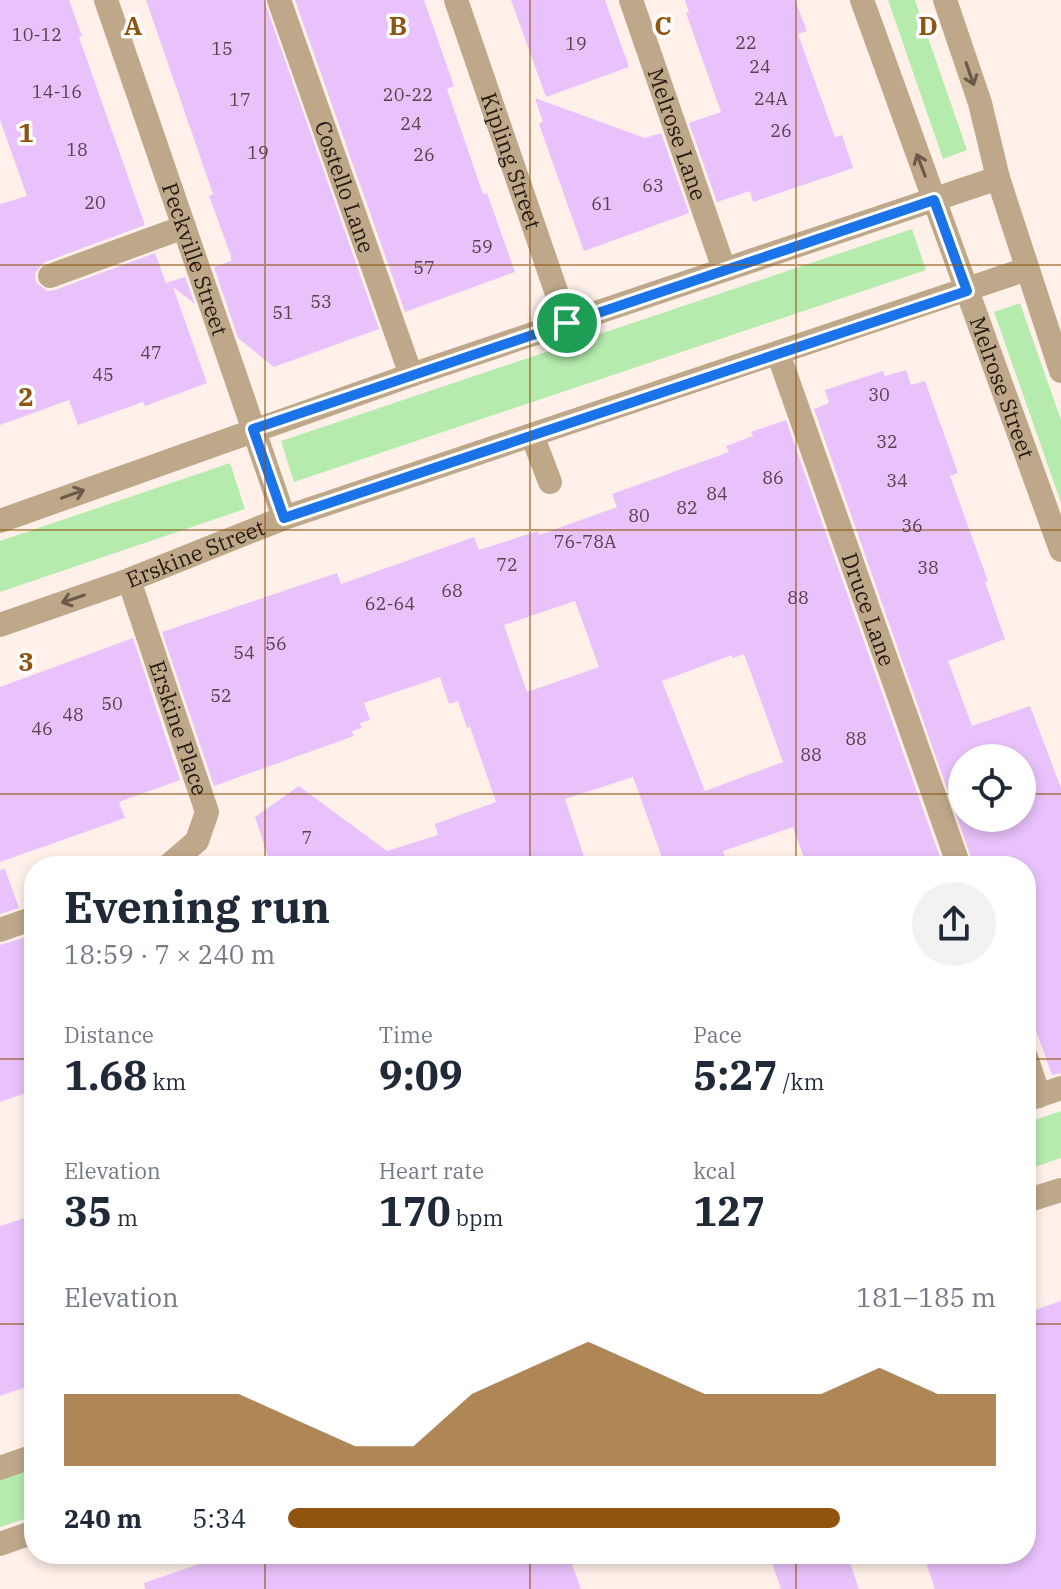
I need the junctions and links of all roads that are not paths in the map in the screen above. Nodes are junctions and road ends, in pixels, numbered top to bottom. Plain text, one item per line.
1 (106, 0) edge
2 (279, 0) edge
3 (456, 0) edge
4 (631, 0) edge
5 (862, 0) edge
6 (945, 0) edge
7 (998, 178) junction
8 (934, 200) junction
9 (184, 227) junction
10 (724, 269) junction
11 (1027, 269) junction
12 (50, 276) dead end
13 (967, 291) junction
14 (567, 323) junction
15 (778, 353) junction
16 (1061, 371) edge
17 (411, 375) junction
18 (253, 429) junction
19 (532, 435) junction
20 (550, 482) dead end
21 (284, 518) junction
22 (0, 521) edge
23 (1061, 550) edge
24 (129, 580) junction
25 (0, 625) edge
26 (180, 856) edge
27 (955, 856) edge
28 (24, 922) edge
29 (0, 930) edge
30 (1061, 1190) edge
31 (1036, 1198) edge
32 (24, 1460) edge
33 (0, 1468) edge
34 (24, 1536) edge
35 (0, 1544) edge

1 - 9 street, Peckville Street
2 - 17 street, Costello Lane
3 - 14 street, Kipling Street
4 - 10 street, Melrose Lane
8 -> 5 street, Melrose Street
6 -> 7 street
7 - 8 street
7 - 11 street
8 - 10 street
8 - 13 street, Melrose Street
9 - 12 street
9 - 18 street, Peckville Street
10 - 14 street
11 - 13 street, Erskine Street
11 - 16 street
13 - 15 street, Erskine Street
13 - 23 street, Melrose Street
14 - 17 street
15 - 19 street, Erskine Street
15 - 27 street, Druce Lane
17 - 18 street
18 - 21 street, Peckville Street
22 -> 18 street
19 - 20 street
19 - 21 street, Erskine Street
21 - 24 street, Erskine Street
24 -> 25 street, Erskine Street
24 - 26 street, Erskine Place
28 - 29 street
30 - 31 street
32 - 33 street
34 - 35 street

